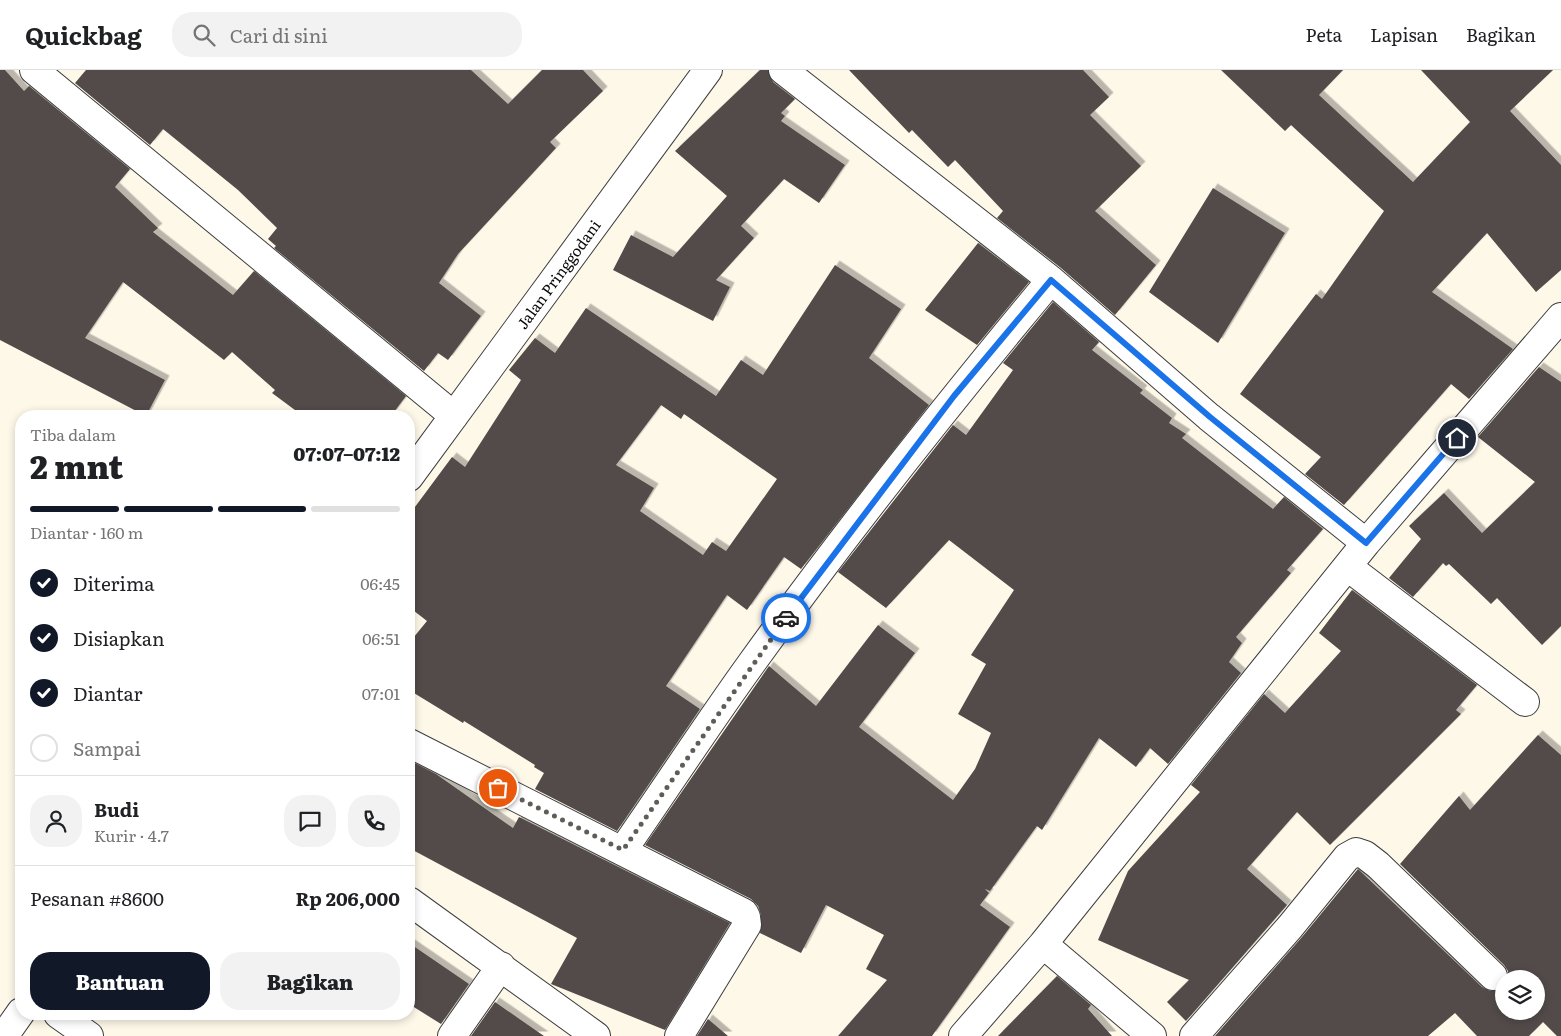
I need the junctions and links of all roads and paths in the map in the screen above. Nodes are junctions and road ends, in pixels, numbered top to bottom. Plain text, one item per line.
1 (34, 70) edge
2 (708, 70) edge
3 (783, 70) edge
4 (1051, 280) junction
5 (1561, 317) edge
6 (454, 416) junction
7 (415, 469) edge
8 (1366, 543) junction
9 (1348, 567) junction
10 (1524, 702) dead end
11 (415, 746) edge
12 (623, 850) junction
13 (415, 905) edge
14 (1043, 944) junction
15 (501, 966) junction
16 (1493, 976) dead end
17 (15, 1020) edge
18 (66, 1020) edge
19 (4, 1036) edge
20 (89, 1036) edge
21 (452, 1036) edge
22 (596, 1036) edge
23 (679, 1036) edge
24 (963, 1036) edge
25 (1152, 1036) edge
26 (1194, 1036) edge

1 - 6 street
2 - 6 street, Jalan Pringgodani
3 - 4 street
4 - 8 street
4 - 12 street
5 - 8 street
6 - 7 street, Jalan Pringgodani
8 - 9 street
9 - 10 street
9 - 14 street
11 - 12 street
12 - 23 street
13 - 15 street
14 - 24 street
14 - 25 street
15 - 21 street
15 - 22 street
16 - 26 street
17 - 19 street
18 - 20 street

